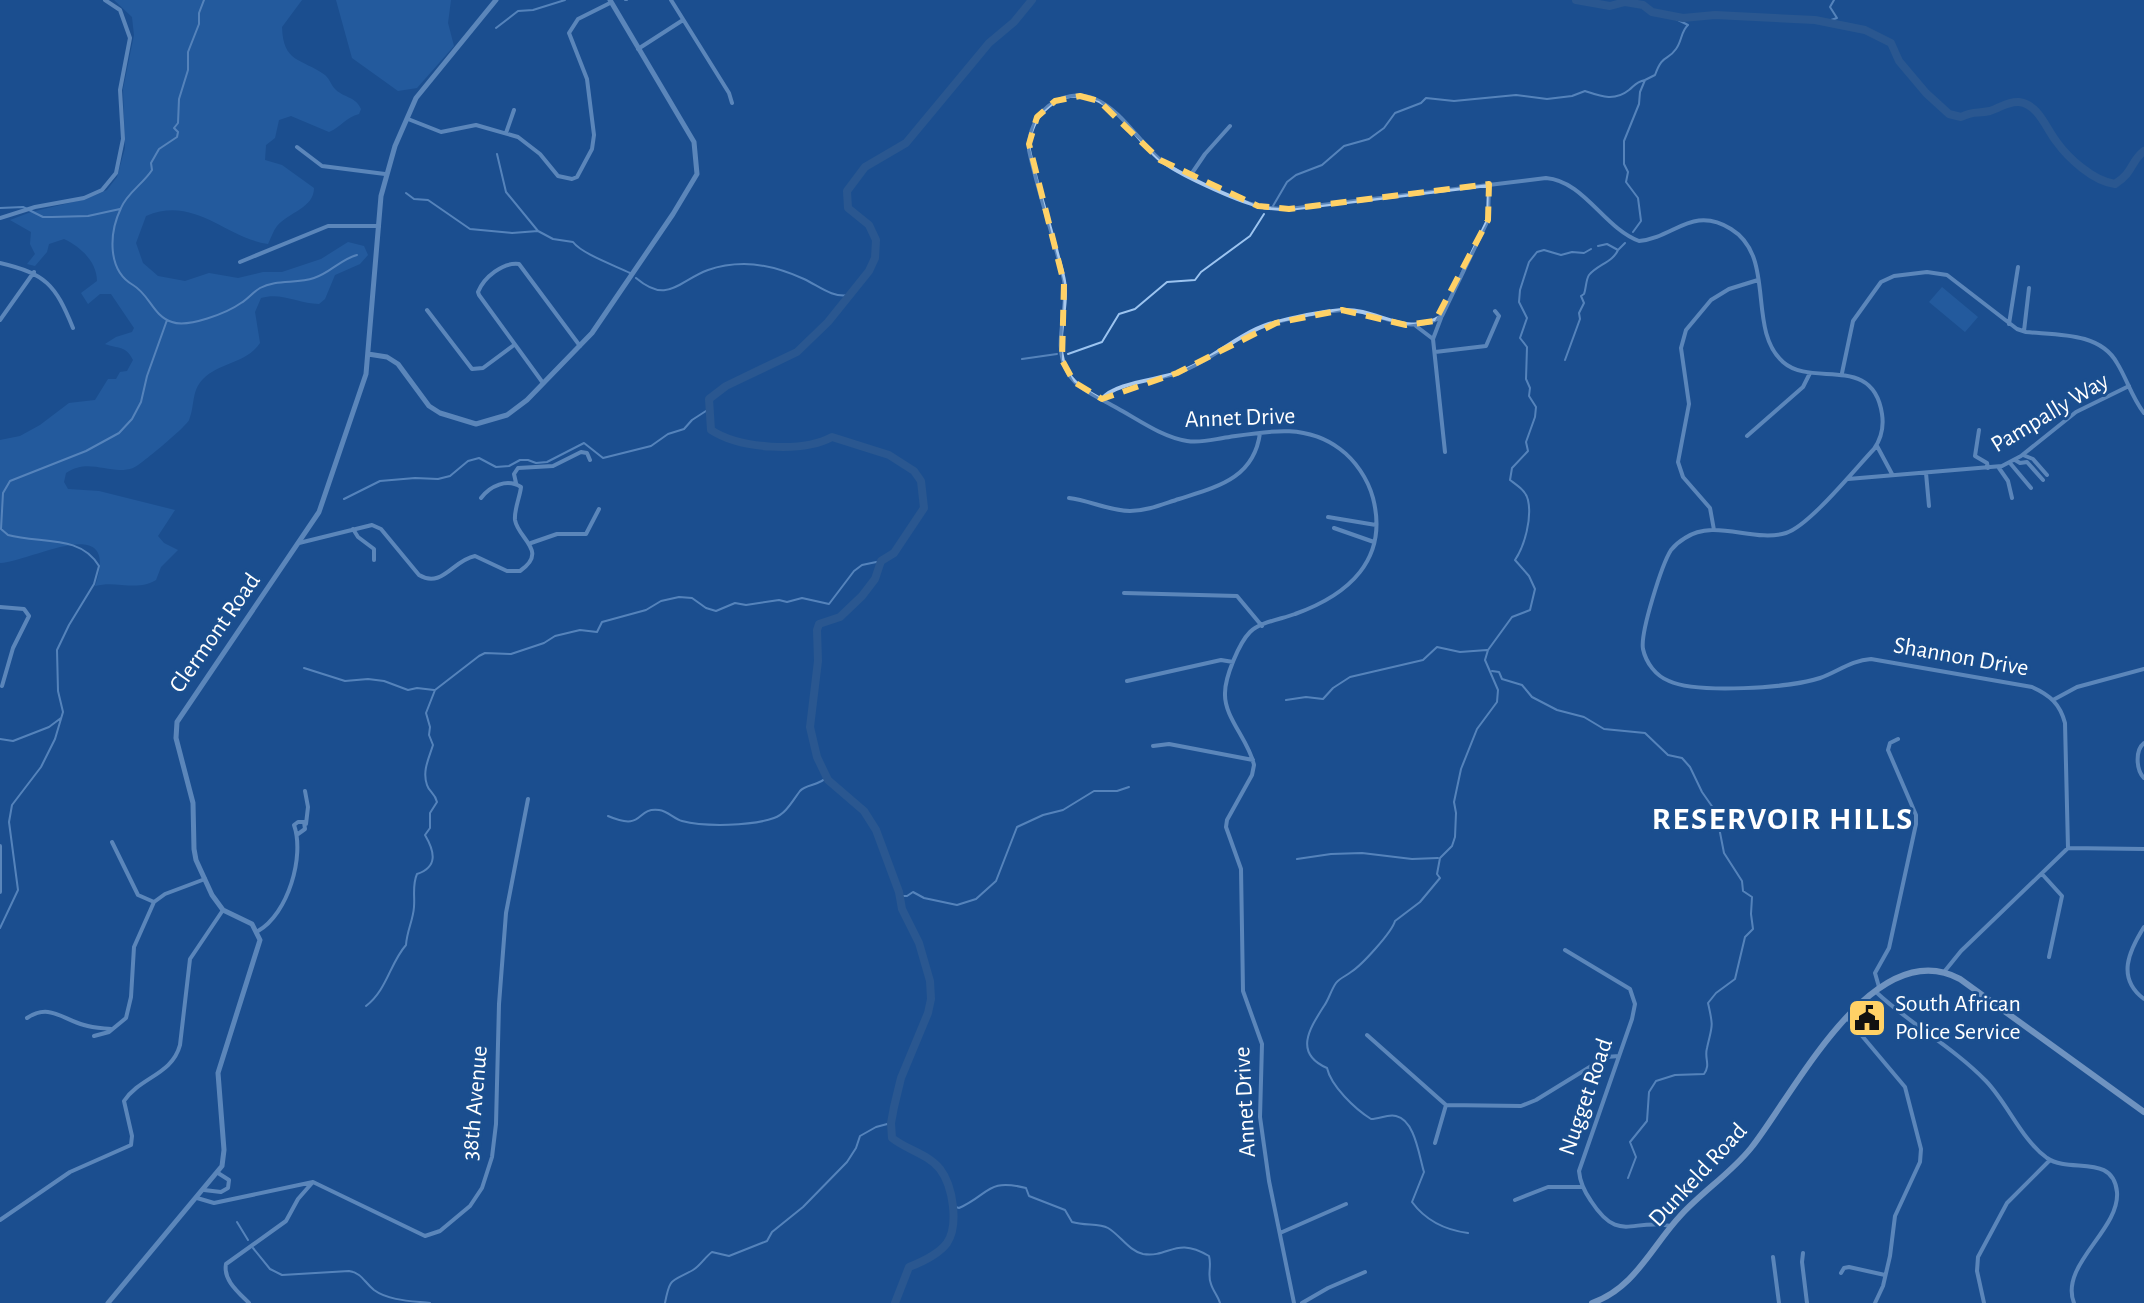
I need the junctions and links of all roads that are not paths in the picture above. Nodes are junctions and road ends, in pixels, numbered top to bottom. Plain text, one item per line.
1 (105, 0) edge
2 (496, 0) edge
3 (671, 0) edge
4 (610, 1) edge
5 (683, 20) junction
6 (638, 49) junction
7 (732, 103) dead end
8 (514, 110) dead end
9 (406, 119) junction
10 (1230, 126) dead end
11 (506, 133) junction
12 (297, 147) dead end
13 (385, 174) junction
14 (1190, 176) junction
15 (1489, 184) junction
16 (0, 218) edge
17 (379, 226) junction
18 (240, 262) dead end
19 (0, 263) edge
20 (2018, 267) dead end
21 (34, 272) junction
22 (1758, 280) junction
23 (2029, 288) dead end
24 (427, 310) dead end
25 (1495, 311) dead end
26 (1442, 316) junction
27 (0, 320) edge
28 (2009, 324) junction
29 (1416, 326) junction
30 (73, 328) dead end
31 (2024, 331) junction
32 (1433, 339) junction
33 (514, 345) junction
34 (580, 346) junction
35 (1435, 352) junction
36 (368, 354) junction
37 (1810, 373) junction
38 (1842, 373) junction
39 (543, 383) junction
40 (2129, 386) junction
41 (1102, 399) junction
42 (2144, 413) edge
43 (1979, 430) dead end
44 (1260, 433) junction
45 (1747, 436) dead end
46 (1877, 446) junction
47 (1445, 452) dead end
48 (2023, 455) junction
49 (590, 460) dead end
50 (2013, 462) junction
51 (1999, 467) junction
52 (1988, 468) junction
53 (1926, 472) junction
54 (1892, 474) junction
55 (1846, 479) junction
56 (516, 483) junction
57 (2031, 488) dead end
58 (481, 498) dead end
59 (1069, 498) dead end
60 (2012, 498) dead end
61 (1929, 506) dead end
62 (599, 509) dead end
63 (1328, 517) dead end
64 (1376, 525) junction
65 (1334, 528) dead end
66 (353, 529) junction
67 (1714, 530) junction
68 (1374, 542) junction
69 (299, 543) junction
70 (531, 543) junction
71 (374, 560) dead end
72 (1124, 593) dead end
73 (0, 607) edge
74 (1262, 626) junction
75 (1233, 662) junction
76 (2144, 669) edge
77 (1127, 681) dead end
78 (2, 686) edge
79 (2053, 700) junction
80 (1898, 739) dead end
81 (2144, 743) edge
82 (1153, 746) dead end
83 (1253, 760) junction
84 (2144, 778) edge
85 (305, 791) dead end
86 (528, 799) dead end
87 (306, 825) junction
88 (298, 834) junction
89 (112, 842) dead end
90 (0, 846) edge
91 (2068, 848) junction
92 (2144, 849) edge
93 (2042, 874) junction
94 (205, 879) junction
95 (0, 892) edge
96 (154, 902) junction
97 (223, 910) junction
98 (2144, 927) edge
99 (258, 931) junction
100 (1565, 950) dead end
101 (2049, 957) dead end
102 (1944, 972) junction
103 (1877, 989) junction
104 (2144, 999) edge
105 (27, 1018) dead end
106 (1847, 1018) junction
107 (111, 1030) junction
108 (1367, 1035) dead end
109 (94, 1036) dead end
110 (1619, 1056) junction
111 (1446, 1105) junction
112 (2144, 1112) edge
113 (1435, 1143) dead end
114 (2050, 1160) junction
115 (218, 1173) junction
116 (313, 1182) junction
117 (1582, 1187) junction
118 (204, 1190) junction
119 (197, 1198) junction
120 (1515, 1200) dead end
121 (1346, 1204) dead end
122 (0, 1220) edge
123 (1671, 1226) junction
124 (1280, 1233) junction
125 (1803, 1253) dead end
126 (1773, 1257) dead end
127 (1365, 1272) dead end
128 (1841, 1273) dead end
129 (1885, 1275) junction
130 (108, 1303) edge
131 (249, 1303) edge
132 (1294, 1303) edge
133 (1302, 1303) edge
134 (1592, 1303) edge
135 (1779, 1303) edge
136 (1807, 1303) edge
137 (1875, 1303) edge
138 (1984, 1303) edge
139 (2074, 1303) edge

1 - 16 street
2 - 9 street, Clermont Road
3 - 5 street
4 - 6 street
4 - 11 street
5 - 6 street
5 - 7 street
6 - 34 street
8 - 11 street
9 - 11 street
9 - 13 street, Clermont Road
10 - 14 street
12 - 13 street
13 - 17 street, Clermont Road
14 - 15 street, Annet Drive
14 - 41 street, Annet Drive
15 - 22 street, Annet Drive
15 - 26 street
17 - 18 street
17 - 36 street, Clermont Road
19 - 21 street
20 - 28 street
21 - 27 street
21 - 30 street
22 - 37 street
22 - 67 street
23 - 31 street
24 - 33 street
25 - 35 street
26 - 29 street
26 - 32 street
28 - 31 street
28 - 38 street
29 - 32 street
29 - 41 street
31 - 40 street
32 - 35 street
33 - 34 street
33 - 39 street
34 - 39 street
35 - 47 street
36 - 39 street
36 - 69 street, Clermont Road
37 - 38 street
37 - 45 street
38 - 46 street
40 - 42 street
40 - 48 street, Pampally Way
41 - 44 street, Annet Drive
43 - 52 street
44 - 59 street
44 - 64 street, Annet Drive
46 - 54 street
46 - 55 street, Shannon Drive
48 - 50 street, Pampally Way
48 - 50 street
49 - 56 street
50 - 51 street, Pampally Way
50 - 57 street
51 - 52 street, Pampally Way
51 - 60 street
52 - 53 street, Pampally Way
53 - 54 street, Pampally Way
53 - 61 street
54 - 55 street, Pampally Way
55 - 67 street, Shannon Drive
56 - 58 street
56 - 70 street
62 - 70 street
63 - 64 street
64 - 68 street, Annet Drive
65 - 68 street
66 - 69 street
66 - 70 street
66 - 71 street
67 - 79 street, Shannon Drive
68 - 74 street, Annet Drive
69 - 94 street, Clermont Road
72 - 74 street
73 - 78 street
74 - 75 street, Annet Drive
75 - 77 street
75 - 83 street, Annet Drive
76 - 79 street
79 - 91 street, Shannon Drive
80 - 103 street
81 - 84 street
82 - 83 street
83 - 124 street, Annet Drive
85 - 87 street
86 - 116 street, 38th Avenue
87 - 88 street
87 - 88 street
88 - 99 street
89 - 96 street
90 - 95 street
91 - 92 street
91 - 93 street
93 - 101 street
93 - 102 street
94 - 96 street
94 - 97 street, Clermont Road
96 - 107 street
97 - 99 street, Clermont Road
97 - 122 street
98 - 104 street
99 - 115 street
100 - 110 street, Nugget Road
102 - 103 main road
102 - 112 main road
103 - 106 main road, Dunkeld Road
103 - 114 street
105 - 107 street
106 - 123 main road, Dunkeld Road
106 - 129 street
107 - 109 street
108 - 111 street
110 - 111 street
110 - 117 street, Nugget Road
111 - 113 street
114 - 138 street
114 - 139 street
115 - 118 street
115 - 118 street
116 - 119 street
116 - 131 street
117 - 120 street
117 - 123 street, Nugget Road
118 - 119 street
119 - 130 street
121 - 124 street
123 - 134 main road, Dunkeld Road
124 - 132 street, Annet Drive
125 - 136 street
126 - 135 street
127 - 133 street
128 - 129 street
129 - 137 street

